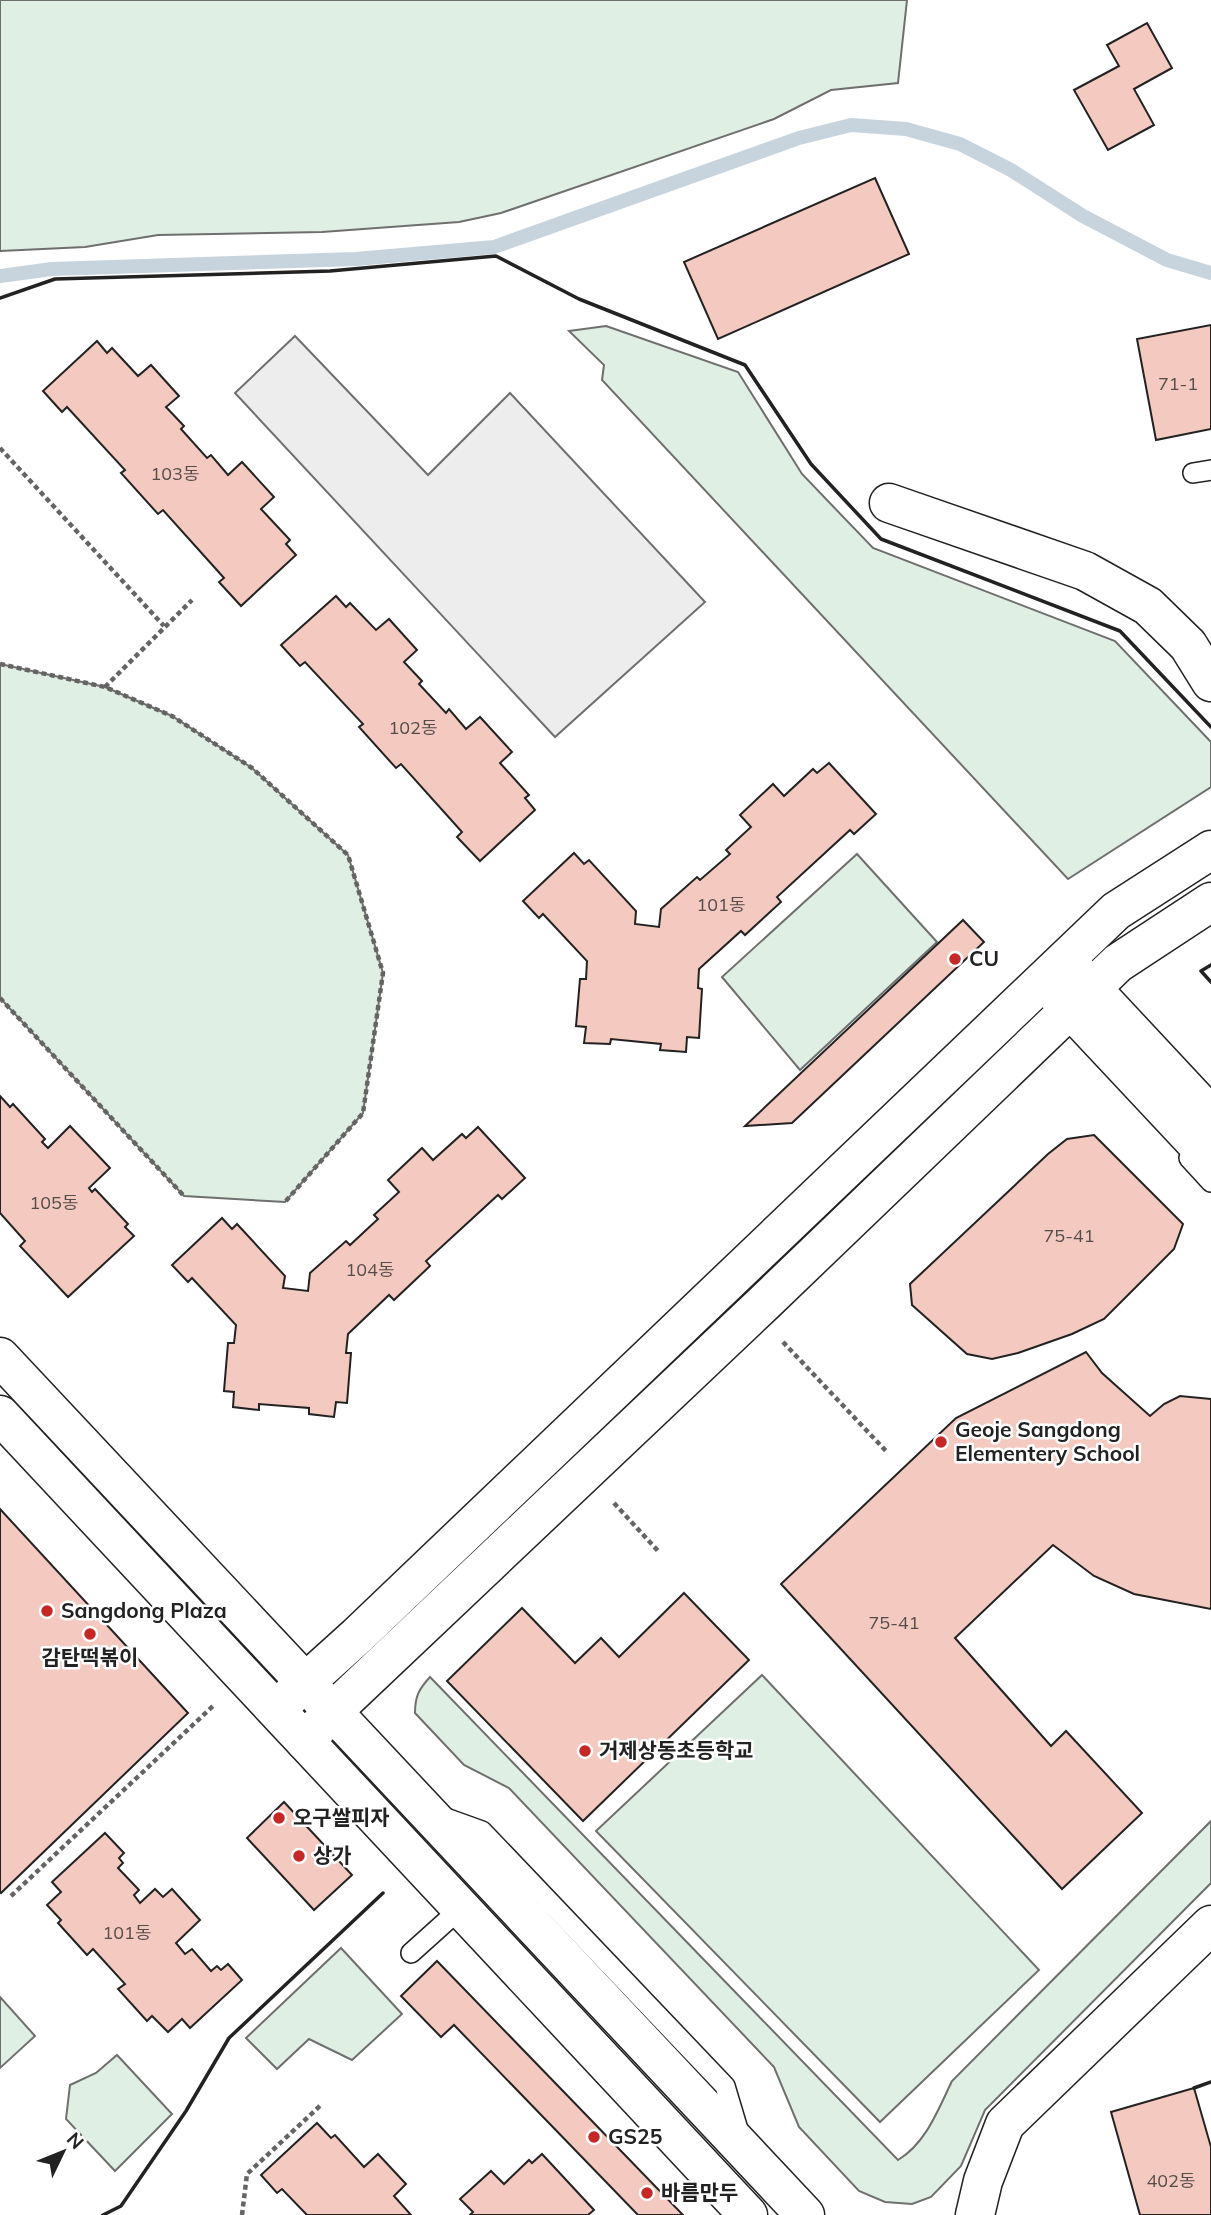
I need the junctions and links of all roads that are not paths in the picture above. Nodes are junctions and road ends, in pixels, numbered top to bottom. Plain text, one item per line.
1 (889, 503) dead end
2 (1211, 682) edge
3 (1211, 850) edge
4 (1211, 902) edge
5 (1055, 971) junction
6 (1082, 998) junction
7 (1118, 1059) junction
8 (1211, 1116) edge
9 (1211, 1160) edge
10 (1211, 1182) edge
11 (0, 1357) edge
12 (0, 1415) edge
13 (305, 1684) junction
14 (276, 1709) junction
15 (332, 1712) junction
16 (305, 1741) junction
17 (461, 1908) junction
18 (1211, 1925) edge
19 (411, 1953) dead end
20 (788, 2207) edge
21 (748, 2215) edge
22 (975, 2215) edge

1 - 2 street
3 - 5 street
4 - 6 street
5 - 6 street
5 - 13 street
6 - 7 street
6 - 8 street
6 - 15 street
7 - 9 street
7 - 10 lane
11 - 13 street
12 - 14 street
13 - 14 street
13 - 15 street
14 - 16 street
15 - 16 street
15 - 20 street
16 - 17 street
17 - 19 lane
17 - 21 street
18 - 22 street

